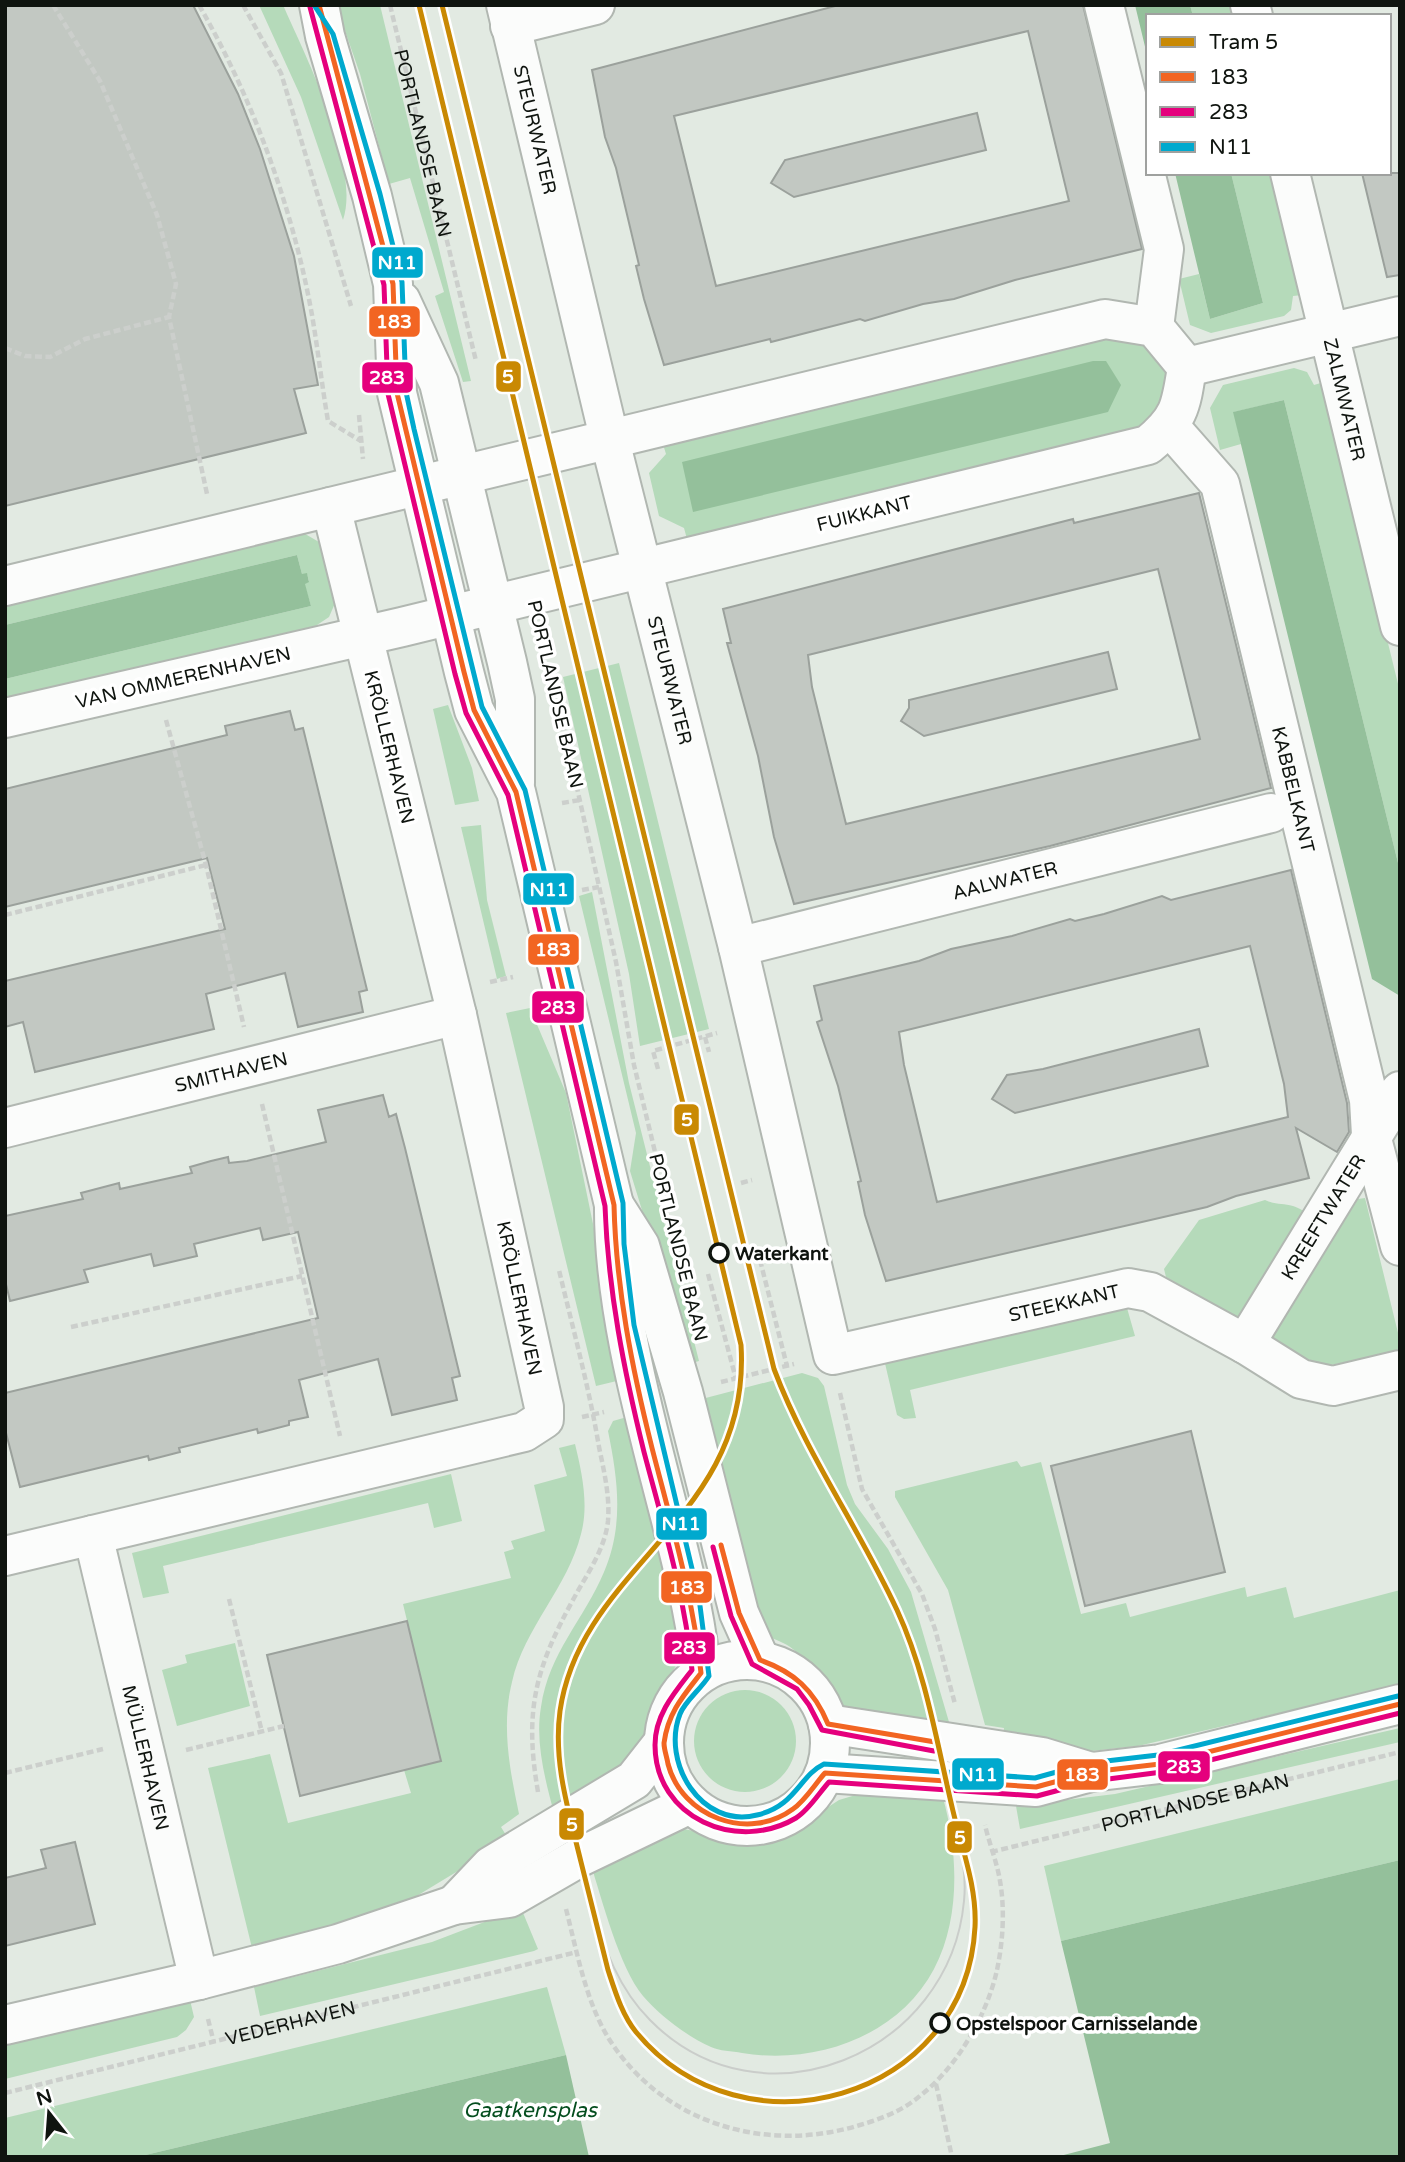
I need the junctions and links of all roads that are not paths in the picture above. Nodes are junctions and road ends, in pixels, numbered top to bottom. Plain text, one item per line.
1 (303, 5) edge
2 (595, 5) edge
3 (1104, 5) edge
4 (508, 15) edge
5 (322, 21) edge
6 (1290, 175) edge
7 (393, 284) junction
8 (1400, 316) edge
9 (1154, 327) junction
10 (1329, 334) junction
11 (1187, 367) junction
12 (1170, 428) junction
13 (610, 437) junction
14 (461, 473) junction
15 (418, 484) junction
16 (331, 507) junction
17 (642, 566) junction
18 (5, 586) edge
19 (492, 604) junction
20 (451, 615) junction
21 (1400, 626) edge
22 (362, 636) junction
23 (5, 718) edge
24 (516, 792) junction
25 (1272, 813) dead end
26 (738, 947) junction
27 (457, 1015) junction
28 (1400, 1090) edge
29 (5, 1128) edge
30 (1376, 1153) junction
31 (614, 1205) junction
32 (1400, 1246) edge
33 (1245, 1343) junction
34 (833, 1355) joint
35 (1400, 1370) edge
36 (93, 1535) junction
37 (5, 1556) edge
38 (760, 1660) junction
39 (701, 1673) junction
40 (1400, 1704) edge
41 (828, 1724) junction
42 (663, 1743) junction
43 (1091, 1772) junction
44 (825, 1773) junction
45 (690, 1804) junction
46 (454, 1905) junction
47 (199, 1980) junction
48 (5, 2025) edge

1 - 5 street, PORTLANDSE BAAN
2 - 4 street
3 - 9 street
4 - 13 street, STEURWATER
5 - 7 street, PORTLANDSE BAAN
6 - 10 street, ZALMWATER
7 - 14 street, PORTLANDSE BAAN
7 - 15 street, PORTLANDSE BAAN
8 - 10 street
9 - 11 street
9 - 13 street
10 - 11 street
10 - 21 street, ZALMWATER
11 - 12 street
12 - 17 street, FUIKKANT
12 - 30 street, KABBELKANT
13 - 14 street
13 - 17 street, STEURWATER
14 - 15 street
14 - 19 street, PORTLANDSE BAAN
15 - 16 street
15 - 20 street, PORTLANDSE BAAN
16 - 18 street
16 - 22 street
17 - 19 street, FUIKKANT
17 - 26 street, STEURWATER
19 - 20 street
19 - 24 street, PORTLANDSE BAAN
20 - 22 street, VAN OMMERENHAVEN
20 - 24 street, PORTLANDSE BAAN
22 - 23 street, VAN OMMERENHAVEN
22 - 27 street, KRÖLLERHAVEN
24 - 31 street, PORTLANDSE BAAN
25 - 26 street, AALWATER
26 - 34 street, STEURWATER
27 - 29 street, SMITHAVEN
27 - 36 street, KRÖLLERHAVEN
28 - 30 street, KREEFTWATER
30 - 32 street
30 - 33 street, KREEFTWATER
31 - 38 street, PORTLANDSE BAAN
31 - 39 street, PORTLANDSE BAAN
33 - 34 street, STEEKKANT
33 - 35 street, STEEKKANT
36 - 37 street
36 - 47 street, MÜLLERHAVEN
38 - 39 street
38 - 41 street
39 - 42 street
40 - 43 street
41 - 43 street
41 - 44 street
42 - 45 street
42 - 46 street
43 - 44 street
44 - 45 street
45 - 46 street
46 - 47 street
47 - 48 street

